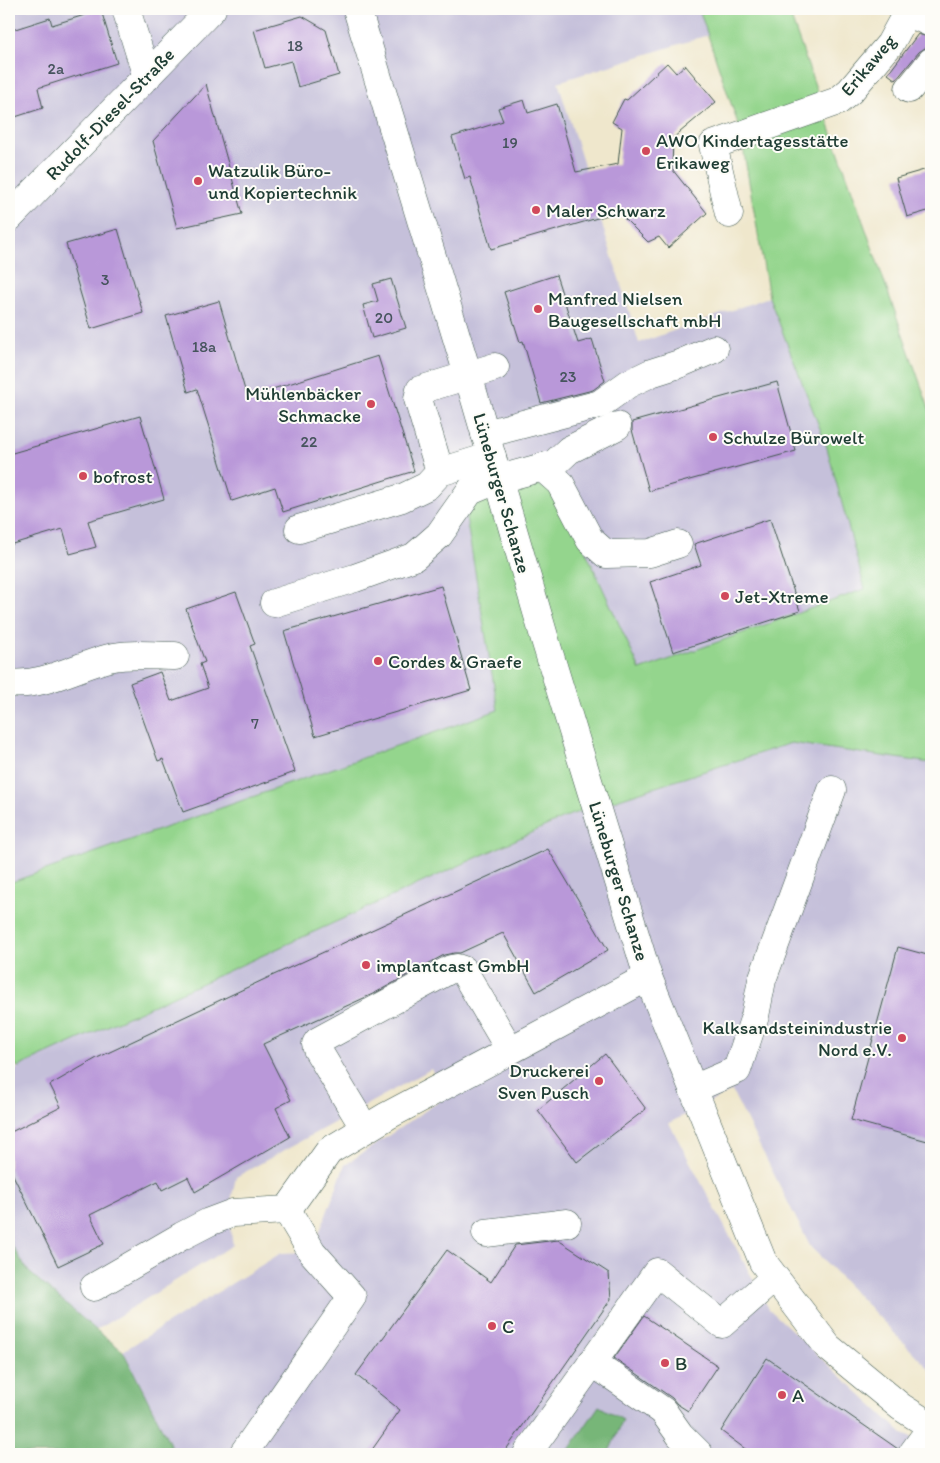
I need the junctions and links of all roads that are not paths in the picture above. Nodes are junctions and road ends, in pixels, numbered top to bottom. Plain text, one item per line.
1 (126, 9) edge
2 (212, 9) edge
3 (357, 9) edge
4 (916, 15) edge
5 (931, 62) edge
6 (147, 77) junction
7 (908, 89) dead end
8 (729, 214) dead end
9 (9, 218) edge
10 (714, 349) dead end
11 (495, 367) dead end
12 (468, 375) junction
13 (600, 404) junction
14 (492, 456) junction
15 (542, 467) junction
16 (440, 472) junction
17 (299, 529) dead end
18 (678, 544) dead end
19 (274, 603) dead end
20 (175, 656) dead end
21 (9, 682) edge
22 (832, 790) dead end
23 (648, 977) junction
24 (510, 1050) junction
25 (693, 1089) junction
26 (365, 1129) junction
27 (287, 1210) junction
28 (567, 1223) dead end
29 (486, 1233) dead end
30 (774, 1278) junction
31 (94, 1287) dead end
32 (592, 1362) junction
33 (931, 1427) edge
34 (243, 1454) edge
35 (527, 1454) edge
36 (699, 1454) edge
37 (912, 1454) edge

1 - 6 street
2 - 6 street, Rudolf-Diesel-Straße
3 - 12 street, Lüneburger Schanze
4 - 8 street, Erikaweg
5 - 7 street
6 - 9 street, Rudolf-Diesel-Straße
10 - 13 street
11 - 12 street
12 - 14 street, Lüneburger Schanze
12 - 16 street
13 - 14 street
13 - 15 street
14 - 15 street
14 - 16 street
14 - 19 street
14 - 23 street, Lüneburger Schanze
15 - 18 street
16 - 17 street
20 - 21 street
22 - 25 street
23 - 24 street, Lüneburger Schanze
23 - 25 street, Lüneburger Schanze
24 - 26 street, Lüneburger Schanze
24 - 26 street
25 - 30 street, Lüneburger Schanze
26 - 27 street, Lüneburger Schanze
27 - 31 street
27 - 34 street
28 - 29 street
30 - 32 street
30 - 33 street, Lüneburger Schanze
32 - 35 street
32 - 36 street
33 - 37 street

